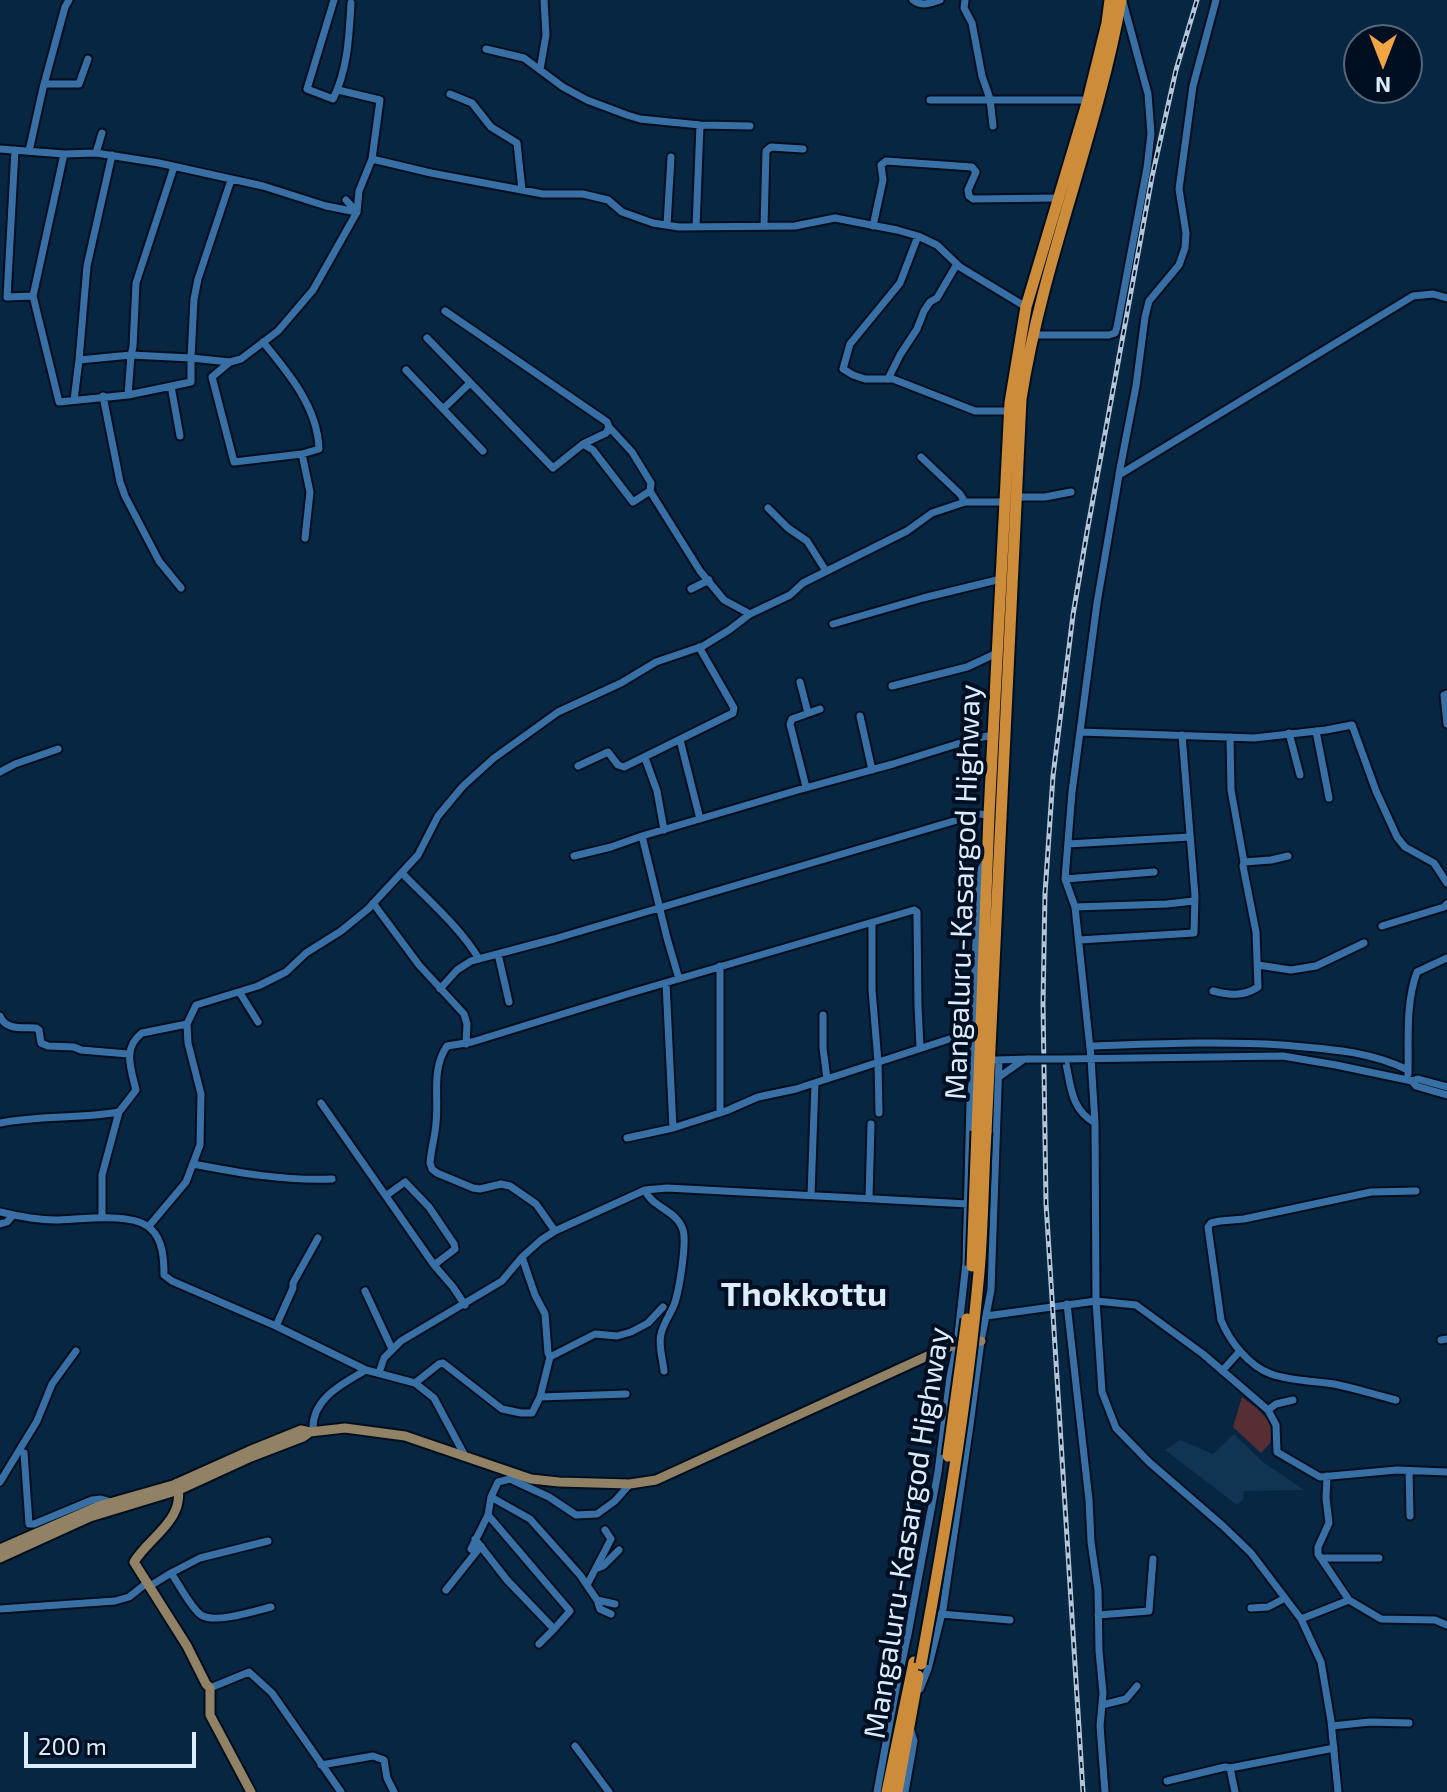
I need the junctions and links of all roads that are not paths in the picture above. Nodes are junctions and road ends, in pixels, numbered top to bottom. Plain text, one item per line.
1 (69, 0) edge
2 (334, 0) edge
3 (544, 0) edge
4 (913, 0) edge
5 (940, 0) edge
6 (965, 0) edge
7 (1110, 0) edge
8 (1122, 0) edge
9 (1216, 0) edge
10 (351, 3) dead end
11 (486, 49) dead end
12 (88, 59) dead end
13 (540, 70) junction
14 (45, 84) junction
15 (338, 90) junction
16 (450, 94) dead end
17 (990, 99) junction
18 (930, 100) dead end
19 (1088, 100) junction
20 (700, 125) junction
21 (750, 126) dead end
22 (993, 126) dead end
23 (102, 133) dead end
24 (0, 149) edge
25 (803, 149) dead end
26 (15, 150) junction
27 (29, 151) junction
28 (96, 153) junction
29 (64, 154) junction
30 (112, 155) junction
31 (671, 157) dead end
32 (372, 159) junction
33 (174, 167) junction
34 (231, 180) junction
35 (522, 190) junction
36 (1058, 198) junction
37 (346, 200) dead end
38 (357, 212) junction
39 (667, 225) junction
40 (764, 226) junction
41 (873, 226) junction
42 (696, 227) junction
43 (918, 236) junction
44 (957, 264) junction
45 (33, 296) junction
46 (1447, 298) edge
47 (1026, 307) junction
48 (445, 311) dead end
49 (1032, 335) junction
50 (427, 338) dead end
51 (263, 342) junction
52 (131, 355) junction
53 (191, 358) junction
54 (79, 360) junction
55 (230, 362) junction
56 (406, 370) dead end
57 (888, 379) junction
58 (470, 383) junction
59 (171, 386) junction
60 (128, 395) junction
61 (103, 396) junction
62 (74, 400) junction
63 (443, 409) junction
64 (1010, 411) junction
65 (609, 427) junction
66 (180, 436) dead end
67 (583, 444) junction
68 (483, 451) dead end
69 (302, 454) junction
70 (921, 457) dead end
71 (1119, 475) junction
72 (650, 491) junction
73 (1071, 492) dead end
74 (1010, 500) junction
75 (965, 502) junction
76 (768, 508) dead end
77 (305, 538) dead end
78 (826, 571) junction
79 (1001, 579) junction
80 (709, 580) junction
81 (181, 588) dead end
82 (691, 589) dead end
83 (750, 614) junction
84 (833, 624) dead end
85 (699, 647) junction
86 (997, 653) junction
87 (800, 682) dead end
88 (892, 686) dead end
89 (1447, 694) edge
90 (820, 709) dead end
91 (808, 713) junction
92 (860, 716) dead end
93 (1447, 724) edge
94 (1316, 731) junction
95 (1080, 732) junction
96 (1289, 733) junction
97 (993, 735) junction
98 (1182, 735) junction
99 (1230, 737) junction
100 (680, 740) junction
101 (58, 749) dead end
102 (645, 758) junction
103 (578, 766) dead end
104 (872, 770) junction
105 (0, 772) edge
106 (1300, 775) dead end
107 (806, 787) junction
108 (1329, 798) dead end
109 (989, 815) junction
110 (700, 819) junction
111 (664, 830) junction
112 (642, 836) junction
113 (1190, 837) junction
114 (1068, 844) junction
115 (574, 856) dead end
116 (993, 856) junction
117 (1288, 856) dead end
118 (1244, 862) junction
119 (1154, 872) dead end
120 (402, 873) junction
121 (1065, 879) junction
122 (1447, 883) edge
123 (1194, 901) junction
124 (373, 903) junction
125 (1447, 904) edge
126 (1075, 907) junction
127 (659, 908) junction
128 (872, 923) junction
129 (1382, 926) dead end
130 (1079, 940) junction
131 (1364, 943) dead end
132 (498, 954) junction
133 (1447, 958) edge
134 (479, 959) junction
135 (1258, 965) junction
136 (720, 966) junction
137 (679, 979) junction
138 (666, 983) junction
139 (440, 989) junction
140 (1213, 991) dead end
141 (240, 993) junction
142 (509, 1002) dead end
143 (823, 1015) dead end
144 (0, 1016) edge
145 (258, 1022) dead end
146 (187, 1024) junction
147 (976, 1030) junction
148 (466, 1044) junction
149 (1090, 1046) junction
150 (920, 1047) junction
151 (128, 1054) junction
152 (1091, 1058) junction
153 (1027, 1059) junction
154 (1065, 1059) junction
155 (989, 1061) junction
156 (878, 1062) junction
157 (1408, 1070) junction
158 (973, 1074) junction
159 (999, 1077) junction
160 (827, 1079) junction
161 (1410, 1081) junction
162 (815, 1083) junction
163 (1447, 1087) edge
164 (1447, 1095) edge
165 (321, 1103) dead end
166 (119, 1112) junction
167 (720, 1113) junction
168 (879, 1113) dead end
169 (0, 1123) edge
170 (1095, 1123) junction
171 (871, 1124) dead end
172 (673, 1128) junction
173 (627, 1138) dead end
174 (193, 1164) junction
175 (332, 1179) dead end
176 (645, 1190) junction
177 (1416, 1191) dead end
178 (387, 1195) junction
179 (811, 1195) junction
180 (869, 1198) junction
181 (968, 1204) junction
182 (0, 1212) edge
183 (13, 1215) junction
184 (102, 1217) junction
185 (0, 1224) edge
186 (149, 1226) junction
187 (555, 1231) junction
188 (318, 1238) dead end
189 (522, 1257) junction
190 (434, 1265) junction
191 (365, 1291) dead end
192 (1096, 1301) junction
193 (1067, 1304) junction
194 (465, 1305) junction
195 (663, 1307) dead end
196 (986, 1316) junction
197 (276, 1326) junction
198 (981, 1341) junction
199 (957, 1344) junction
200 (392, 1349) junction
201 (76, 1351) dead end
202 (1240, 1351) junction
203 (550, 1357) junction
204 (366, 1370) junction
205 (664, 1371) dead end
206 (1222, 1371) junction
207 (379, 1373) junction
208 (415, 1383) junction
209 (626, 1394) dead end
210 (540, 1397) junction
211 (1293, 1400) dead end
212 (1396, 1400) dead end
213 (1268, 1410) junction
214 (312, 1431) junction
215 (24, 1453) dead end
216 (465, 1456) junction
217 (1409, 1471) junction
218 (1447, 1472) edge
219 (1327, 1476) junction
220 (512, 1477) junction
221 (0, 1482) edge
222 (630, 1484) junction
223 (178, 1487) junction
224 (491, 1497) junction
225 (111, 1502) junction
226 (488, 1515) junction
227 (1410, 1516) dead end
228 (605, 1530) dead end
229 (268, 1541) dead end
230 (478, 1543) junction
231 (0, 1549) edge
232 (471, 1549) dead end
233 (619, 1550) dead end
234 (0, 1558) edge
235 (1321, 1558) junction
236 (1379, 1558) dead end
237 (1153, 1559) dead end
238 (598, 1568) junction
239 (171, 1573) junction
240 (149, 1584) junction
241 (587, 1585) junction
242 (446, 1590) dead end
243 (1285, 1598) junction
244 (597, 1600) junction
245 (1349, 1600) junction
246 (615, 1604) dead end
247 (271, 1607) dead end
248 (1251, 1608) dead end
249 (0, 1609) edge
250 (611, 1614) dead end
251 (941, 1614) junction
252 (1098, 1615) junction
253 (1301, 1619) junction
254 (1010, 1620) dead end
255 (1447, 1625) edge
256 (554, 1629) junction
257 (539, 1644) dead end
258 (917, 1663) junction
259 (1137, 1686) dead end
260 (210, 1688) junction
261 (915, 1697) junction
262 (1102, 1705) junction
263 (1409, 1723) dead end
264 (909, 1726) junction
265 (1332, 1726) junction
266 (575, 1746) dead end
267 (1334, 1748) junction
268 (321, 1765) junction
269 (1230, 1768) junction
270 (1167, 1781) dead end
271 (251, 1792) edge
272 (341, 1792) edge
273 (394, 1792) edge
274 (609, 1792) edge
275 (877, 1792) edge
276 (887, 1792) edge
277 (897, 1792) edge
278 (905, 1792) edge
279 (1105, 1792) edge
280 (1235, 1792) edge
281 (1338, 1792) edge

1 - 14 street
2 - 15 street
3 - 13 street
4 - 5 street
6 - 17 street
7 - 19 highway, Mangaluru-Kasargod Highway
8 - 49 highway, Mangaluru-Kasargod Highway
8 - 49 street
9 - 71 street
10 - 15 street
11 - 13 street
12 - 14 street
13 - 20 street
14 - 27 street
15 - 32 street
16 - 35 street
17 - 18 street
17 - 19 street
17 - 22 street
19 - 36 highway, Mangaluru-Kasargod Highway
20 - 21 street
20 - 42 street
23 - 28 street
24 - 26 street
25 - 40 street
26 - 27 street
26 - 45 street
27 - 29 street
28 - 29 street
28 - 30 street
29 - 45 street
30 - 33 street
30 - 54 street
31 - 39 street
32 - 35 street
32 - 38 street
33 - 34 street
33 - 52 street
34 - 38 street
34 - 53 street
35 - 39 street
36 - 41 street
36 - 47 highway, Mangaluru-Kasargod Highway
37 - 38 street
38 - 51 street
39 - 42 street
40 - 41 street
40 - 42 street
41 - 43 street
43 - 44 street
43 - 57 street
44 - 47 street
44 - 57 street
45 - 62 street
46 - 71 street
47 - 64 highway, Mangaluru-Kasargod Highway
48 - 65 street
49 - 74 highway, Mangaluru-Kasargod Highway
50 - 58 street
51 - 55 street
51 - 69 street
52 - 53 street
52 - 54 street
52 - 60 street
53 - 55 street
53 - 59 street
54 - 62 street
55 - 69 street
56 - 63 street
57 - 64 street
58 - 63 street
58 - 67 street
59 - 60 street
59 - 66 street
60 - 61 street
61 - 62 street
61 - 81 street
63 - 68 street
64 - 74 highway, Mangaluru-Kasargod Highway
65 - 67 street
65 - 72 street
67 - 72 street
69 - 77 street
70 - 75 street
71 - 95 street
72 - 80 street
73 - 74 street
74 - 75 street
74 - 79 highway, Mangaluru-Kasargod Highway
74 - 116 highway, Mangaluru-Kasargod Highway
75 - 78 street
76 - 78 street
78 - 83 street
79 - 84 street
79 - 86 highway, Mangaluru-Kasargod Highway
80 - 82 street
80 - 83 street
83 - 85 street
85 - 100 street
85 - 120 street
86 - 88 street
86 - 97 highway, Mangaluru-Kasargod Highway
87 - 91 street
89 - 93 street
90 - 91 street
91 - 107 street
92 - 104 street
94 - 96 street
94 - 108 street
94 - 122 street
95 - 98 street
95 - 114 street
96 - 99 street
96 - 106 street
97 - 104 street
97 - 109 highway, Mangaluru-Kasargod Highway
98 - 99 street
98 - 113 street
99 - 118 street
100 - 102 street
100 - 110 street
101 - 105 street
102 - 103 street
102 - 111 street
104 - 107 street
107 - 110 street
109 - 116 highway, Mangaluru-Kasargod Highway
109 - 127 street
110 - 111 street
111 - 112 street
112 - 115 street
112 - 127 street
113 - 114 street
113 - 123 street
114 - 121 street
116 - 147 highway, Mangaluru-Kasargod Highway
116 - 155 highway, Mangaluru-Kasargod Highway
117 - 118 street
118 - 135 street
119 - 121 street
120 - 124 street
120 - 134 street
121 - 126 street
123 - 126 street
123 - 130 street
124 - 139 street
124 - 141 street
125 - 129 street
126 - 130 street
127 - 132 street
127 - 137 street
128 - 136 street
128 - 150 street
128 - 156 street
130 - 149 street
131 - 135 street
132 - 134 street
132 - 142 street
133 - 157 street
134 - 139 street
135 - 140 street
136 - 137 street
136 - 167 street
137 - 138 street
138 - 148 street
138 - 172 street
139 - 148 street
141 - 145 street
141 - 146 street
143 - 160 street
144 - 151 street
146 - 151 street
146 - 174 street
147 - 150 street
147 - 155 highway, Mangaluru-Kasargod Highway
147 - 158 street
148 - 187 street
149 - 152 street
149 - 157 street
150 - 156 street
151 - 166 street
152 - 154 street
152 - 161 street
152 - 170 street
153 - 154 street, bridge
153 - 155 street
153 - 159 street
154 - 170 street
155 - 158 street
155 - 159 street
155 - 258 highway, Mangaluru-Kasargod Highway, bridge
156 - 160 street
156 - 168 street
157 - 161 street
158 - 181 street
159 - 196 street
160 - 162 street
161 - 163 street
161 - 164 street
162 - 167 street
162 - 179 street
165 - 178 street
166 - 169 street
166 - 184 street
167 - 172 street
170 - 192 street
171 - 180 street
172 - 173 street
174 - 175 street
174 - 186 street
176 - 179 street
176 - 187 street
176 - 205 street
177 - 202 street
178 - 190 street
178 - 190 street
179 - 180 street
180 - 181 street
181 - 199 street
182 - 183 street
183 - 184 street
183 - 185 street
184 - 186 street
186 - 197 street
187 - 189 street
188 - 197 street
189 - 194 street
189 - 203 street
190 - 194 street
191 - 200 street
192 - 193 street
192 - 206 street
192 - 243 street
193 - 196 street
193 - 252 street
194 - 200 street
195 - 203 street
196 - 198 street
197 - 204 street
198 - 199 main road
198 - 251 street
199 - 222 main road
199 - 275 street
200 - 207 street
201 - 221 street
202 - 206 street
202 - 212 street
203 - 210 street
204 - 207 street
204 - 214 street
206 - 213 street
207 - 208 street
208 - 210 street
208 - 216 street
209 - 210 street
211 - 213 street
213 - 219 street
214 - 216 main road
214 - 223 main road
215 - 225 street
216 - 220 main road
217 - 218 street
217 - 219 street
217 - 227 street
219 - 235 street
220 - 222 main road
220 - 222 street
220 - 224 street
223 - 225 main road
223 - 234 main road
223 - 240 main road
224 - 226 street
224 - 241 street
225 - 231 main road
226 - 230 street
226 - 256 street
228 - 238 street
229 - 239 street
230 - 232 street
230 - 242 street
230 - 256 street
233 - 238 street
235 - 236 street
235 - 245 street
237 - 252 street
238 - 241 street
239 - 240 street
239 - 247 street
240 - 249 street
240 - 260 main road
241 - 244 street
243 - 248 street
243 - 253 street
244 - 246 street
244 - 250 street
245 - 253 street
245 - 255 street
251 - 254 street
251 - 261 street
252 - 262 street
253 - 265 street
256 - 257 street
258 - 261 highway, Mangaluru-Kasargod Highway
258 - 276 highway, Mangaluru-Kasargod Highway
259 - 262 street
260 - 268 street
260 - 271 main road
261 - 264 highway, Mangaluru-Kasargod Highway
262 - 279 street
263 - 265 street
264 - 277 highway, Mangaluru-Kasargod Highway
264 - 278 street
265 - 267 street
266 - 274 street
267 - 269 street
267 - 281 street
268 - 272 street
268 - 273 street
269 - 270 street
269 - 280 street

